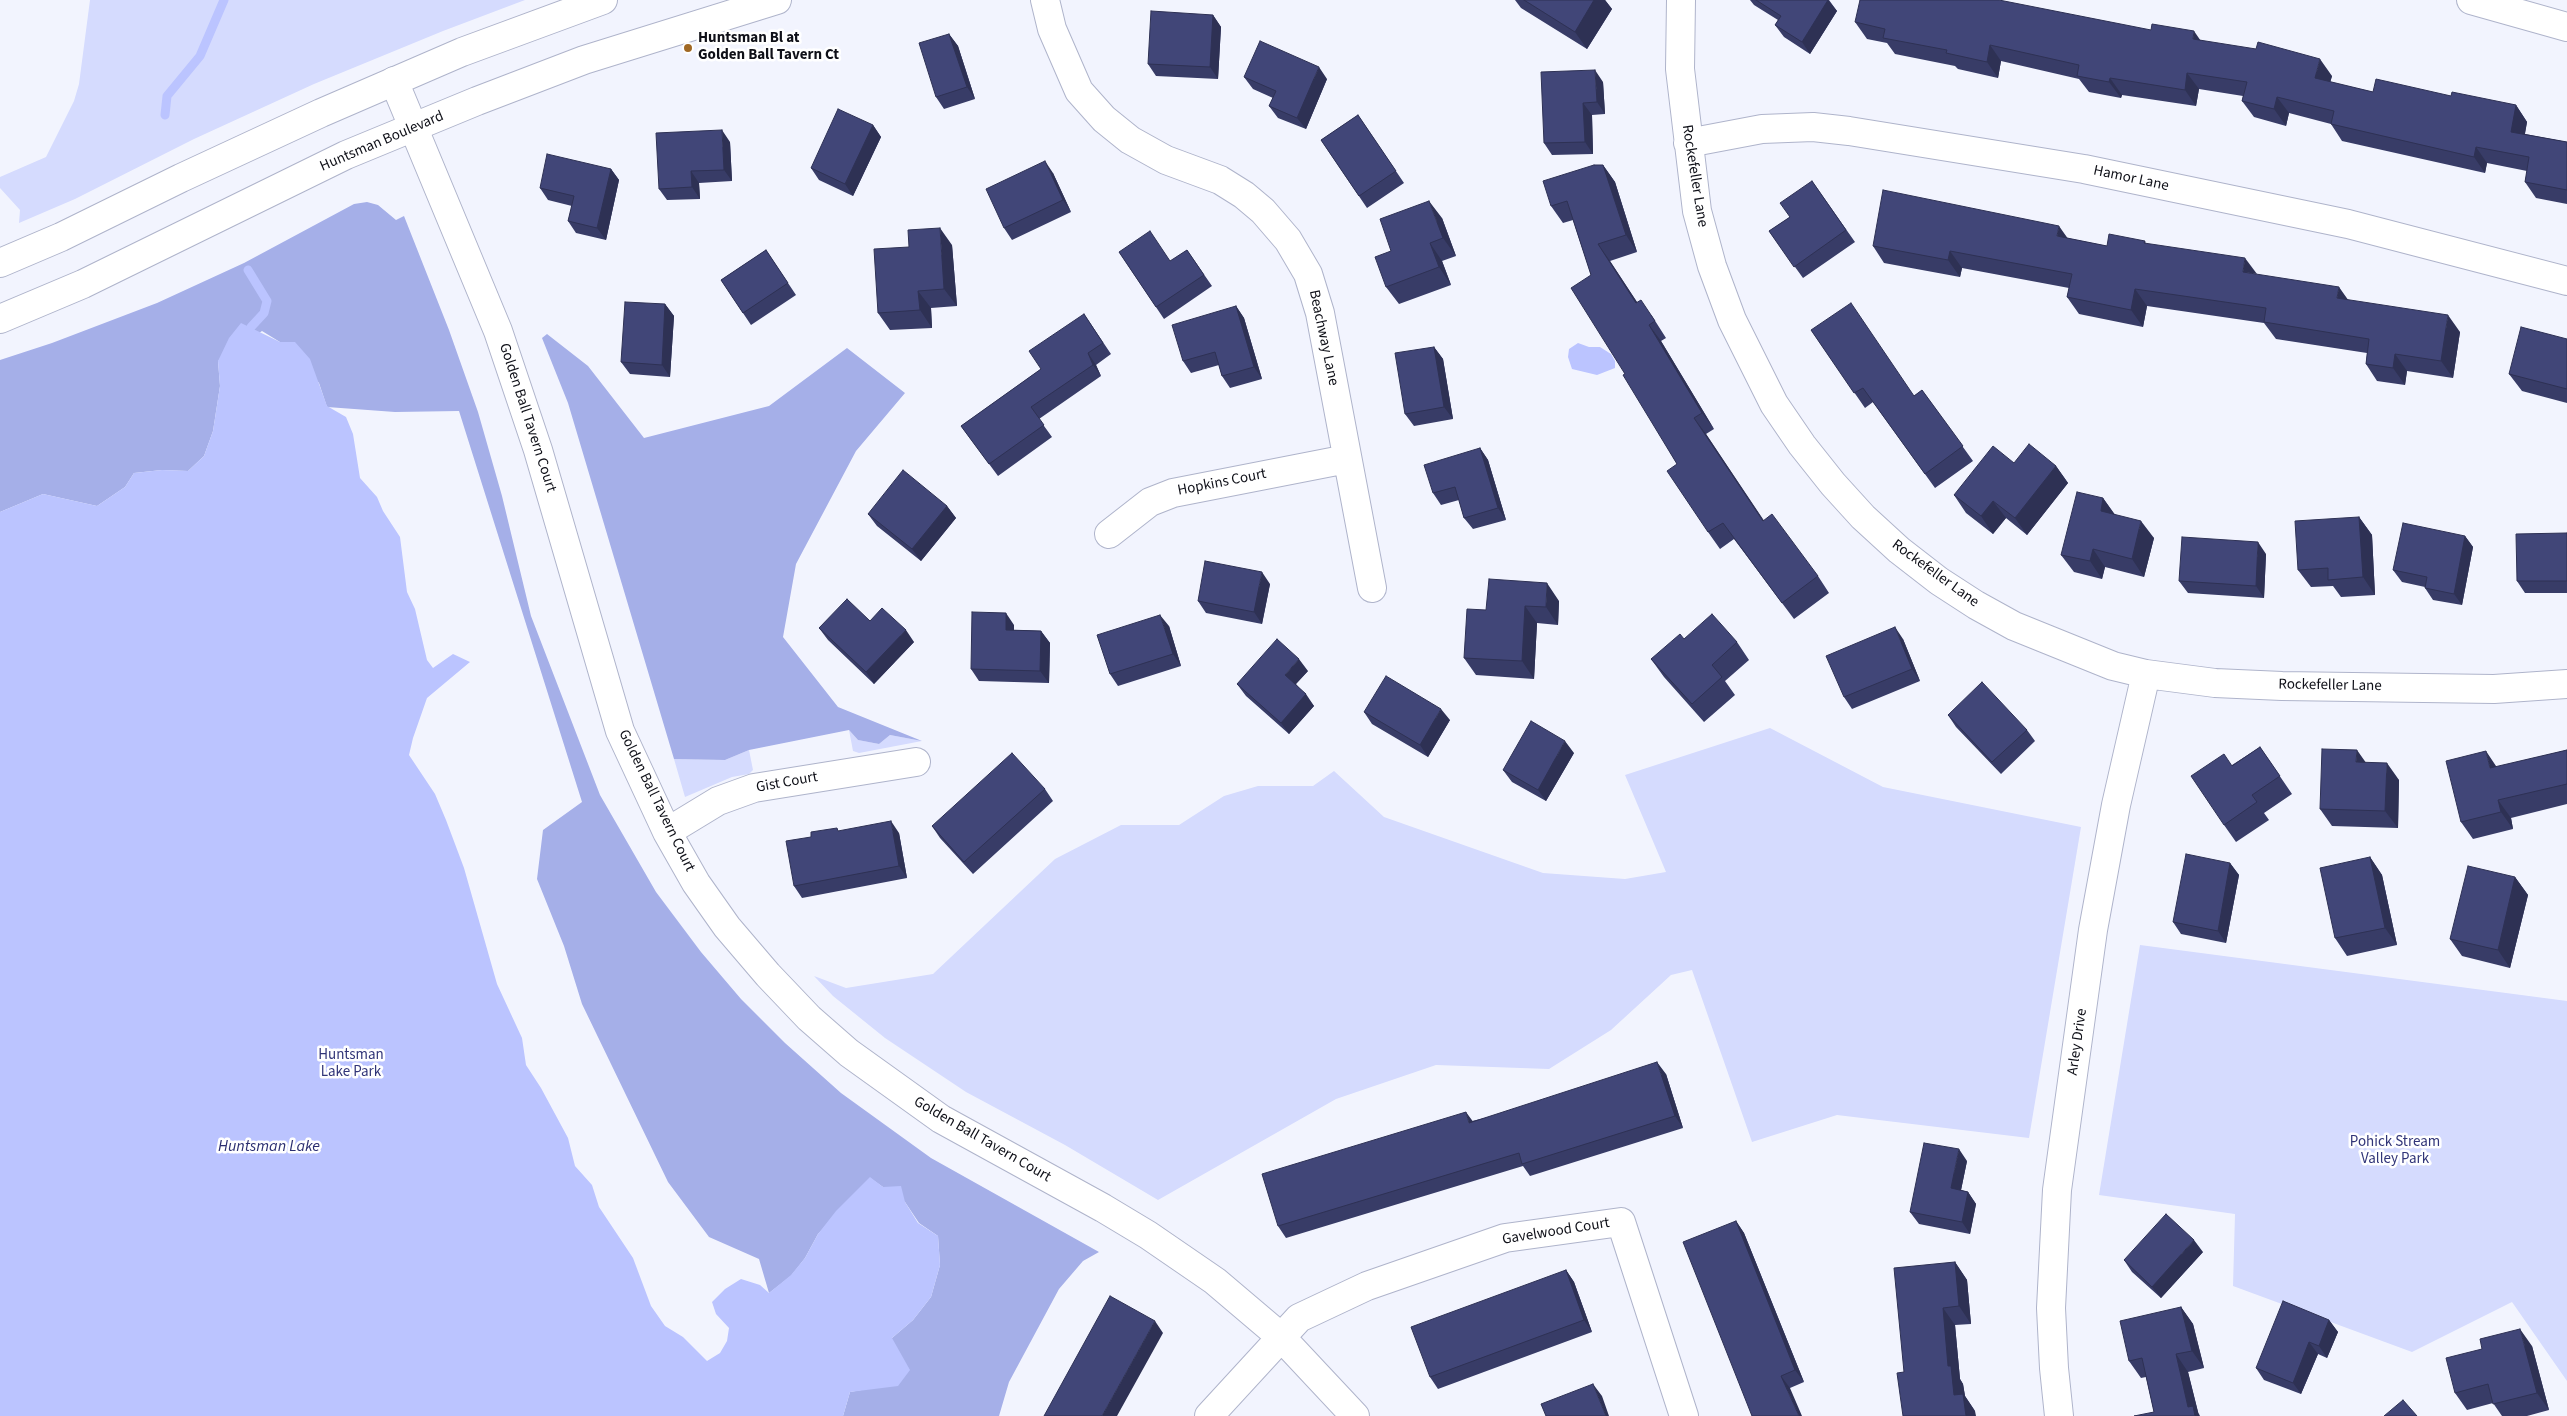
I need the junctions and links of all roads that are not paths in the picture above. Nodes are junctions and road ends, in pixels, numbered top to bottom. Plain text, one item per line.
1 (603, 0) edge
2 (777, 0) edge
3 (1045, 0) edge
4 (1681, 0) edge
5 (2471, 0) edge
6 (2567, 27) edge
7 (394, 81) junction
8 (412, 128) junction
9 (1688, 144) junction
10 (0, 263) edge
11 (2567, 281) edge
12 (0, 319) edge
13 (1347, 459) junction
14 (1109, 534) dead end
15 (1372, 588) dead end
16 (2146, 674) junction
17 (2567, 684) edge
18 (916, 762) dead end
19 (667, 832) junction
20 (1281, 1337) junction
21 (1209, 1416) edge
22 (1355, 1416) edge
23 (1684, 1416) edge
24 (2059, 1416) edge

1 - 7 street
2 - 8 street, Huntsman Boulevard
3 - 13 street, Beachway Lane
4 - 9 street, Rockefeller Lane
5 - 6 street
7 - 8 street, Golden Ball Tavern Court
7 - 10 street
8 - 12 street, Huntsman Boulevard
8 - 19 street, Golden Ball Tavern Court
9 - 11 street, Hamor Lane
9 - 16 street, Rockefeller Lane
13 - 14 street, Hopkins Court
13 - 15 street, Beachway Lane
16 - 17 street, Rockefeller Lane
16 - 24 street, Arley Drive
18 - 19 street, Gist Court
19 - 20 street, Golden Ball Tavern Court
20 - 21 street
20 - 22 street, Golden Ball Tavern Court
20 - 23 street, Gavelwood Court

